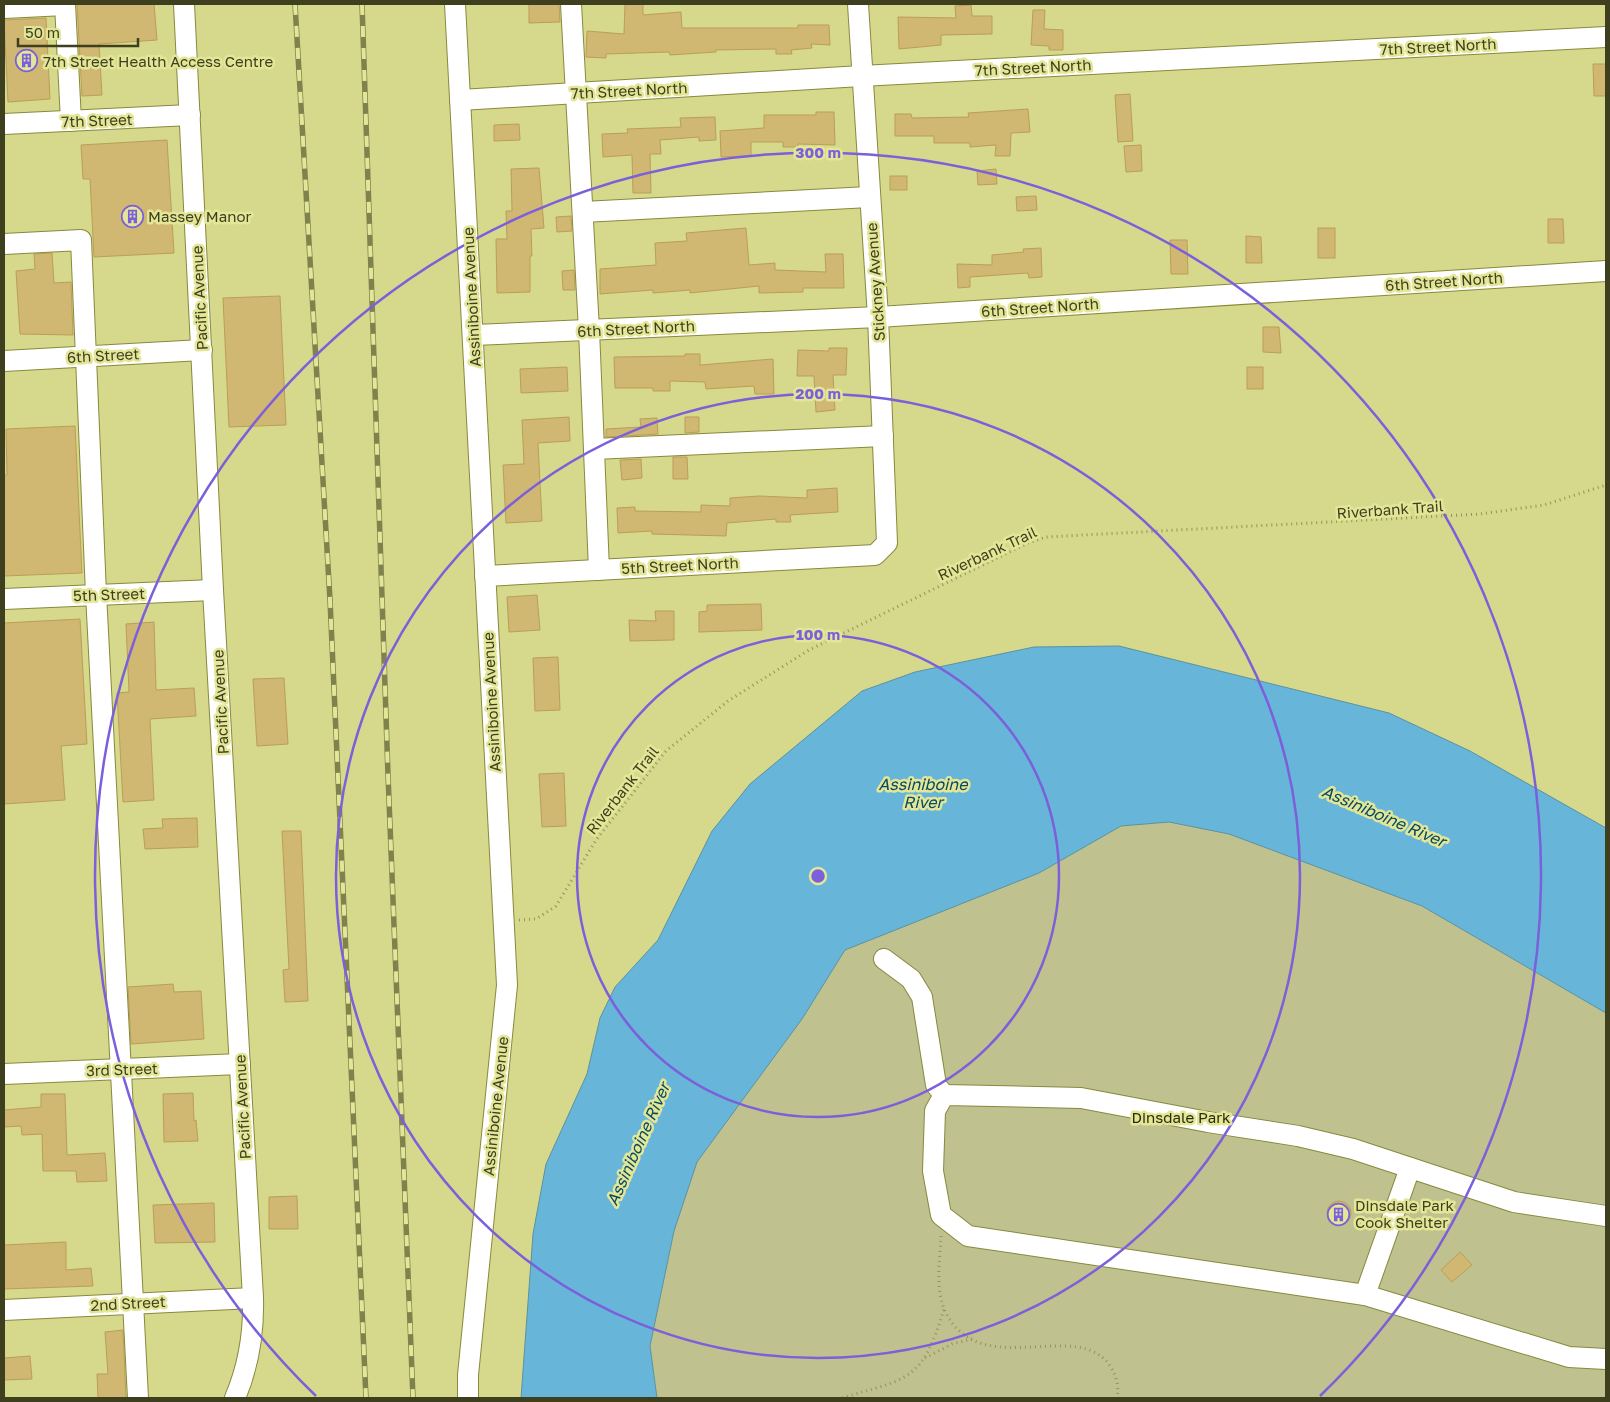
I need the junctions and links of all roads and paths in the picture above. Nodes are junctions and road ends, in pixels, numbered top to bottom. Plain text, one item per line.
1 (64, 4) edge
2 (184, 4) edge
3 (455, 4) edge
4 (571, 4) edge
5 (858, 4) edge
6 (4, 8) edge
7 (1606, 37) edge
8 (861, 76) junction
9 (576, 93) junction
10 (460, 100) junction
11 (190, 116) junction
12 (71, 121) junction
13 (4, 124) edge
14 (869, 197) junction
15 (583, 212) junction
16 (4, 244) edge
17 (1606, 271) edge
18 (878, 317) junction
19 (589, 330) junction
20 (474, 335) junction
21 (202, 350) junction
22 (86, 356) junction
23 (4, 361) edge
24 (883, 436) junction
25 (594, 449) junction
26 (1606, 485) edge
27 (875, 554) joint
28 (599, 570) junction
29 (485, 576) junction
30 (213, 590) junction
31 (96, 594) junction
32 (4, 599) edge
33 (503, 922) junction
34 (884, 959) dead end
35 (240, 1064) junction
36 (121, 1069) junction
37 (4, 1074) edge
38 (944, 1095) junction
39 (1410, 1168) junction
40 (941, 1215) junction
41 (1606, 1216) edge
42 (1365, 1295) junction
43 (253, 1298) junction
44 (134, 1303) junction
45 (944, 1309) junction
46 (4, 1310) edge
47 (972, 1339) junction
48 (924, 1358) junction
49 (1606, 1359) edge
50 (138, 1398) edge
51 (235, 1398) edge
52 (468, 1398) edge
53 (842, 1398) edge
54 (1117, 1398) edge

1 - 6 street
1 - 12 street
2 - 11 street, Pacific Avenue
3 - 10 street, Assiniboine Avenue
4 - 9 street
5 - 8 street, Stickney Avenue
7 - 8 street, 7th Street North
8 - 9 street, 7th Street North
8 - 14 street, Stickney Avenue
9 - 10 street, 7th Street North
9 - 15 street
10 - 20 street, Assiniboine Avenue
11 - 12 street, 7th Street
11 - 21 street, Pacific Avenue
12 - 13 street, 7th Street
14 - 15 street
14 - 18 street, Stickney Avenue
15 - 19 street
16 - 22 street
17 - 18 street, 6th Street North
18 - 19 street, 6th Street North
18 - 24 street, Stickney Avenue
19 - 20 street, 6th Street North
19 - 25 street
20 - 29 street, Assiniboine Avenue
21 - 22 street, 6th Street
21 - 30 street, Pacific Avenue
22 - 23 street, 6th Street
22 - 31 street
24 - 25 street
24 - 27 street, Stickney Avenue
25 - 28 street
26 - 33 path, Riverbank Trail
27 - 28 street, 5th Street North
28 - 29 street, 5th Street North
29 - 33 street, Assiniboine Avenue
30 - 31 street, 5th Street
30 - 35 street, Pacific Avenue
31 - 32 street, 5th Street
31 - 36 street
33 - 52 street, Assiniboine Avenue
34 - 38 street
35 - 36 street, 3rd Street
35 - 43 street, Pacific Avenue
36 - 37 street, 3rd Street
36 - 44 street
38 - 39 street
38 - 40 street
39 - 41 street
39 - 42 street
40 - 42 street
40 - 45 path
42 - 49 street
43 - 44 street, 2nd Street
43 - 51 street, Pacific Avenue
44 - 46 street, 2nd Street
44 - 50 street
45 - 47 path
45 - 48 path
47 - 48 path
47 - 54 path
48 - 53 path

